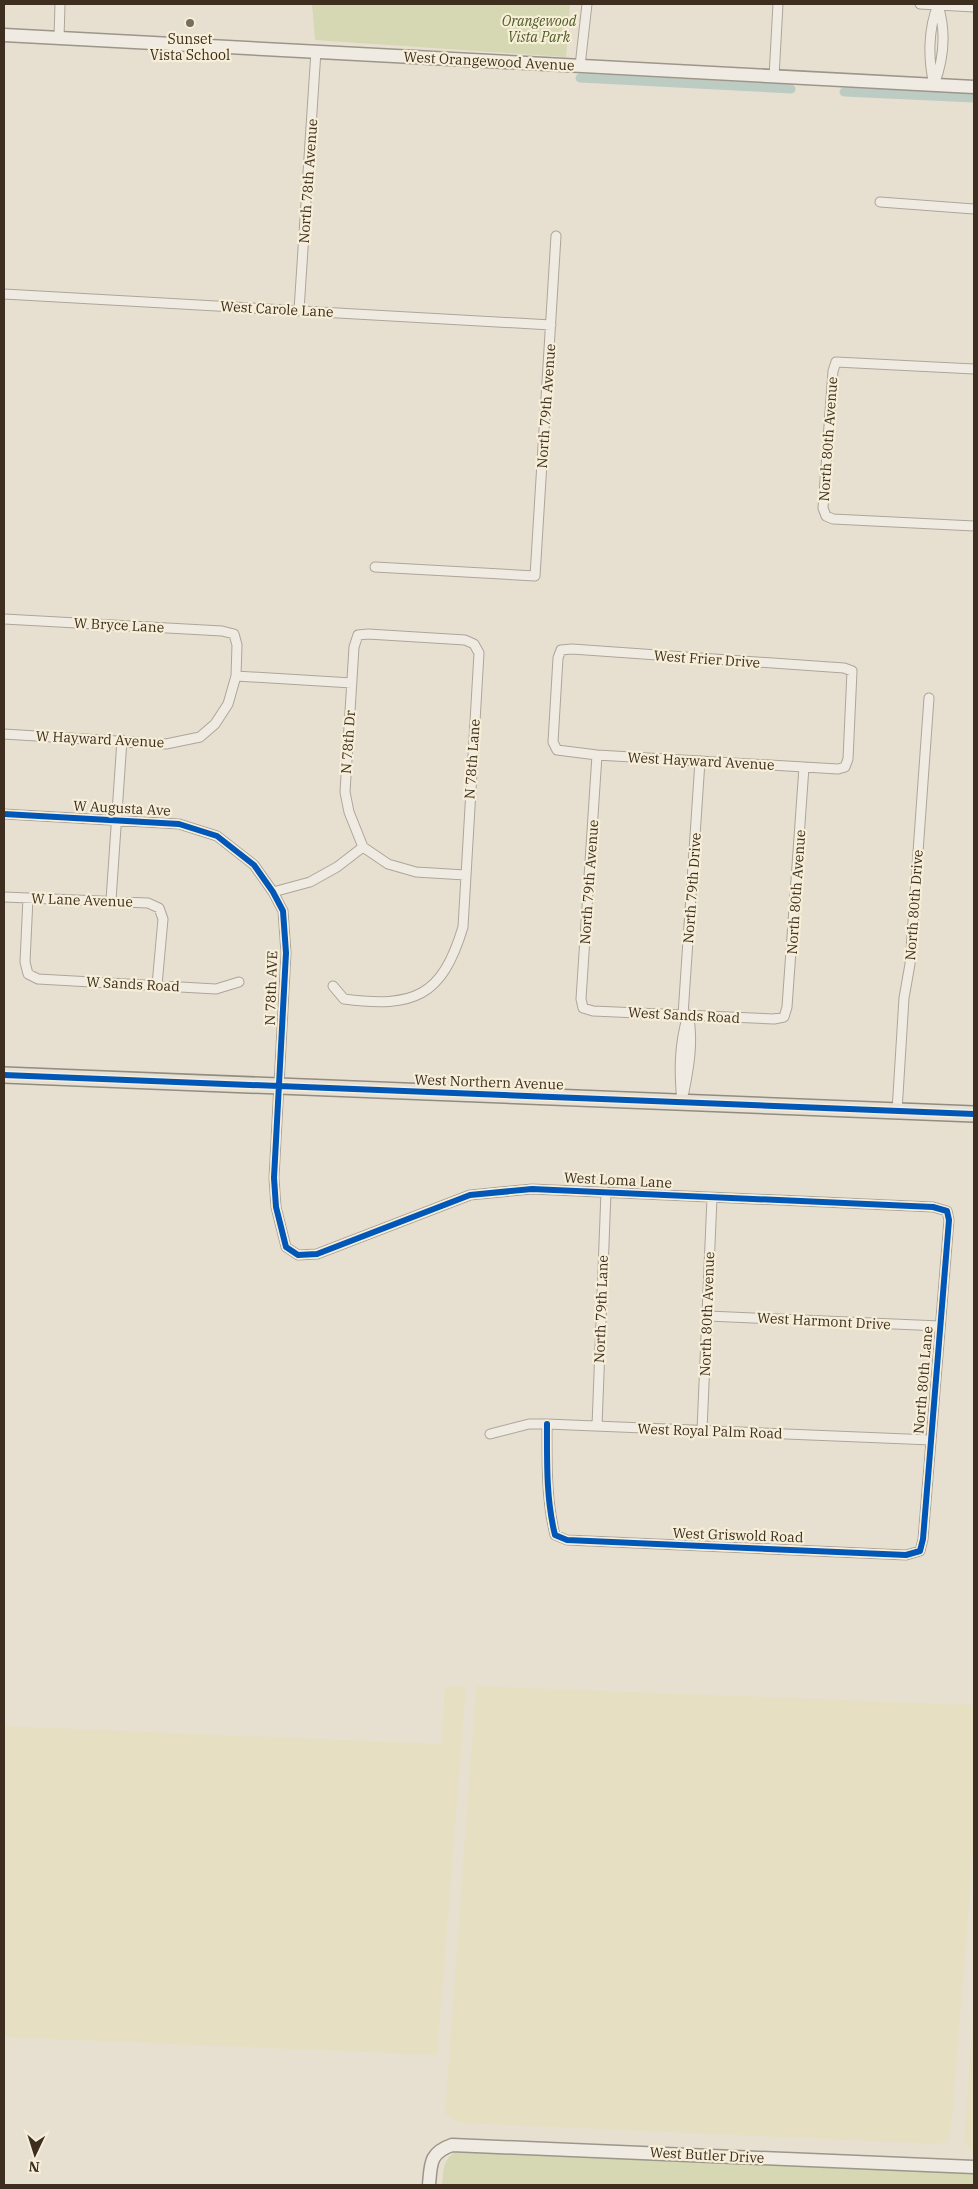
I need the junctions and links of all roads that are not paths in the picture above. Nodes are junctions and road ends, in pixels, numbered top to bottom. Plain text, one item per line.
1 (60, 4) edge
2 (586, 4) edge
3 (778, 4) edge
4 (920, 4) edge
5 (938, 5) edge
6 (974, 7) edge
7 (4, 35) edge
8 (59, 38) junction
9 (931, 45) junction
10 (942, 46) junction
11 (316, 51) junction
12 (580, 66) junction
13 (774, 76) junction
14 (934, 85) junction
15 (974, 87) edge
16 (880, 202) dead end
17 (974, 209) edge
18 (556, 236) dead end
19 (4, 294) edge
20 (299, 310) junction
21 (551, 324) junction
22 (974, 369) edge
23 (974, 526) edge
24 (375, 567) dead end
25 (4, 619) edge
26 (234, 634) joint
27 (358, 635) joint
28 (236, 676) junction
29 (352, 683) junction
30 (929, 698) dead end
31 (4, 734) edge
32 (122, 740) junction
33 (557, 750) joint
34 (597, 755) junction
35 (700, 760) junction
36 (804, 767) junction
37 (845, 767) joint
38 (4, 814) edge
39 (117, 820) junction
40 (363, 846) junction
41 (465, 875) junction
42 (273, 892) junction
43 (4, 897) edge
44 (28, 898) junction
45 (111, 900) junction
46 (239, 982) dead end
47 (157, 985) junction
48 (333, 986) dead end
49 (583, 1008) joint
50 (686, 1015) junction
51 (784, 1017) joint
52 (4, 1075) edge
53 (279, 1087) junction
54 (682, 1102) junction
55 (896, 1111) junction
56 (974, 1114) edge
57 (606, 1192) junction
58 (712, 1198) junction
59 (947, 1211) joint
60 (708, 1316) junction
61 (940, 1326) junction
62 (547, 1424) junction
63 (597, 1426) junction
64 (702, 1430) junction
65 (490, 1434) dead end
66 (931, 1440) junction
67 (920, 1551) joint
68 (974, 2167) edge
69 (429, 2185) edge

1 - 8 street
2 - 12 street
3 - 13 street
4 - 5 street
5 - 6 street
5 - 9 street
5 - 10 street
7 - 8 street, West Orangewood Avenue
8 - 11 street, West Orangewood Avenue
9 - 10 street
9 - 14 street
10 - 14 street
11 - 12 street, West Orangewood Avenue
11 - 20 street, North 78th Avenue
12 - 13 street, West Orangewood Avenue
13 - 14 street, West Orangewood Avenue
14 - 15 street, West Orangewood Avenue
16 - 17 street
18 - 21 street, North 79th Avenue
19 - 20 street, West Carole Lane
20 - 21 street, West Carole Lane
21 - 24 street, North 79th Avenue
22 - 23 street, North 80th Avenue
25 - 26 street, W Bryce Lane
26 - 28 street, W Hayward Avenue
27 - 29 street, N 78th Dr
27 - 41 street, N 78th Lane
28 - 29 street
28 - 32 street, W Hayward Avenue
29 - 40 street, N 78th Dr
30 - 55 street, North 80th Drive
31 - 32 street, W Hayward Avenue
32 - 39 street
33 - 34 street, West Hayward Avenue
33 - 37 street, West Frier Drive
34 - 35 street, West Hayward Avenue
34 - 49 street, North 79th Avenue
35 - 36 street, West Hayward Avenue
35 - 50 street, North 79th Drive
36 - 37 street, West Hayward Avenue
36 - 51 street, North 80th Avenue
38 - 39 street, W Augusta Ave
39 - 42 street, W Augusta Ave
39 - 45 street
40 - 41 street
40 - 42 street
41 - 48 street
42 - 53 street, N 78th AVE
43 - 44 street, W Lane Avenue
44 - 45 street, W Lane Avenue
44 - 47 street, W Sands Road
45 - 47 street, W Lane Avenue
46 - 47 street, W Sands Road
49 - 50 street, West Sands Road
50 - 51 street, West Sands Road
50 - 54 street, North 79th Drive
52 - 53 main road, West Northern Avenue
53 - 54 main road, West Northern Avenue
53 - 57 street, West Loma Lane
54 - 55 main road, West Northern Avenue
55 - 56 main road, West Northern Avenue
57 - 58 street, West Loma Lane
57 - 63 street, North 79th Lane
58 - 59 street, West Loma Lane
58 - 60 street, North 80th Avenue
59 - 61 street, North 80th Lane
60 - 61 street, West Harmont Drive
60 - 64 street, North 80th Avenue
61 - 66 street, North 80th Lane
62 - 63 street, West Royal Palm Road
62 - 65 street, West Royal Palm Road
62 - 67 street, West Griswold Road
63 - 64 street, West Royal Palm Road
64 - 66 street, West Royal Palm Road
66 - 67 street, North 80th Lane
68 - 69 street, West Butler Drive

